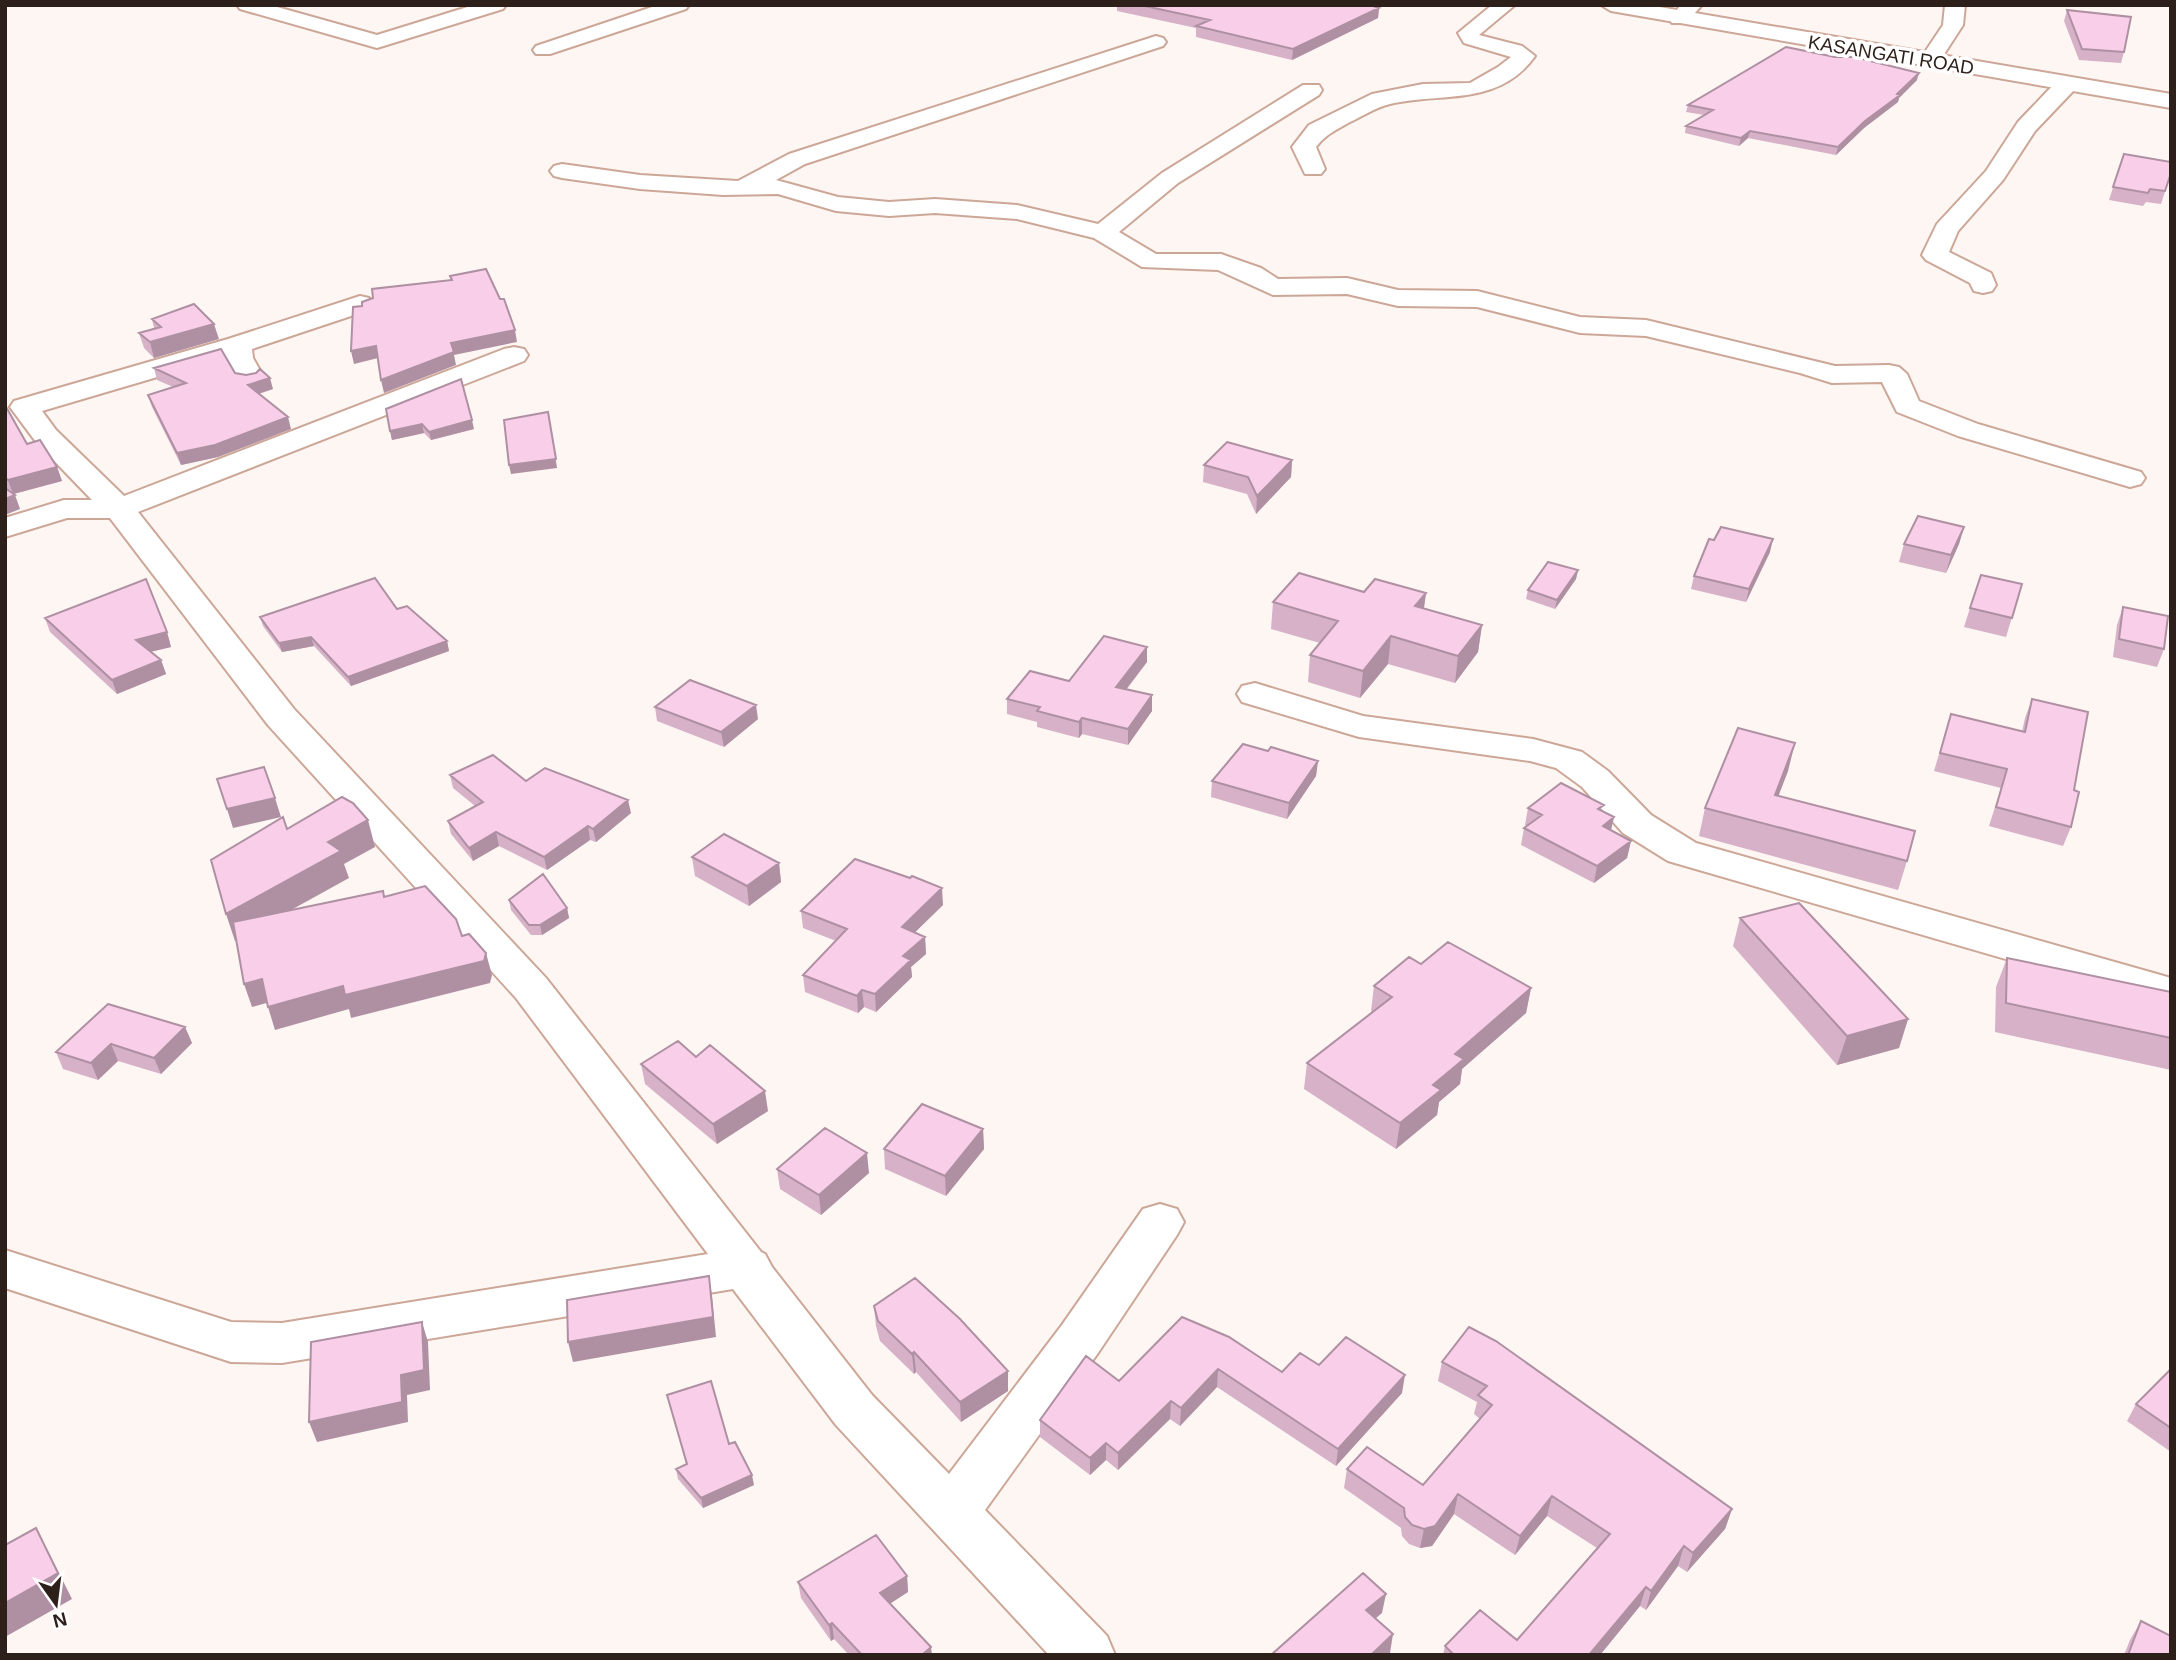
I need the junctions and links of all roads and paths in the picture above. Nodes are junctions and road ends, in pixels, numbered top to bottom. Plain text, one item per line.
1 (247, 5) edge
2 (496, 5) edge
3 (679, 5) edge
4 (1505, 5) edge
5 (1611, 5) edge
6 (1955, 5) edge
7 (1686, 12) edge
8 (1156, 42) dead end
9 (543, 50) dead end
10 (1930, 61) junction
11 (2067, 84) junction
12 (1311, 90) dead end
13 (2171, 101) edge
14 (1313, 169) dead end
15 (562, 171) dead end
16 (742, 188) junction
17 (1103, 233) junction
18 (1983, 285) dead end
19 (360, 304) edge
20 (514, 355) dead end
21 (2130, 478) dead end
22 (119, 509) junction
23 (5, 528) edge
24 (1255, 694) dead end
25 (2171, 993) edge
26 (1160, 1222) dead end
27 (748, 1267) junction
28 (5, 1269) edge
29 (952, 1512) junction
30 (1087, 1655) edge

1 - 2 street
3 - 9 street
4 - 14 street
5 - 7 street, KASANGATI ROAD
6 - 10 street
7 - 10 street, KASANGATI ROAD
8 - 16 street
10 - 11 street, KASANGATI ROAD
11 - 13 street, KASANGATI ROAD
11 - 18 street
12 - 17 street
15 - 16 street
16 - 17 street
17 - 21 street
19 - 22 street
20 - 22 street
22 - 23 street
22 - 27 street
24 - 25 street
26 - 29 street
27 - 28 street
27 - 29 street
29 - 30 street

